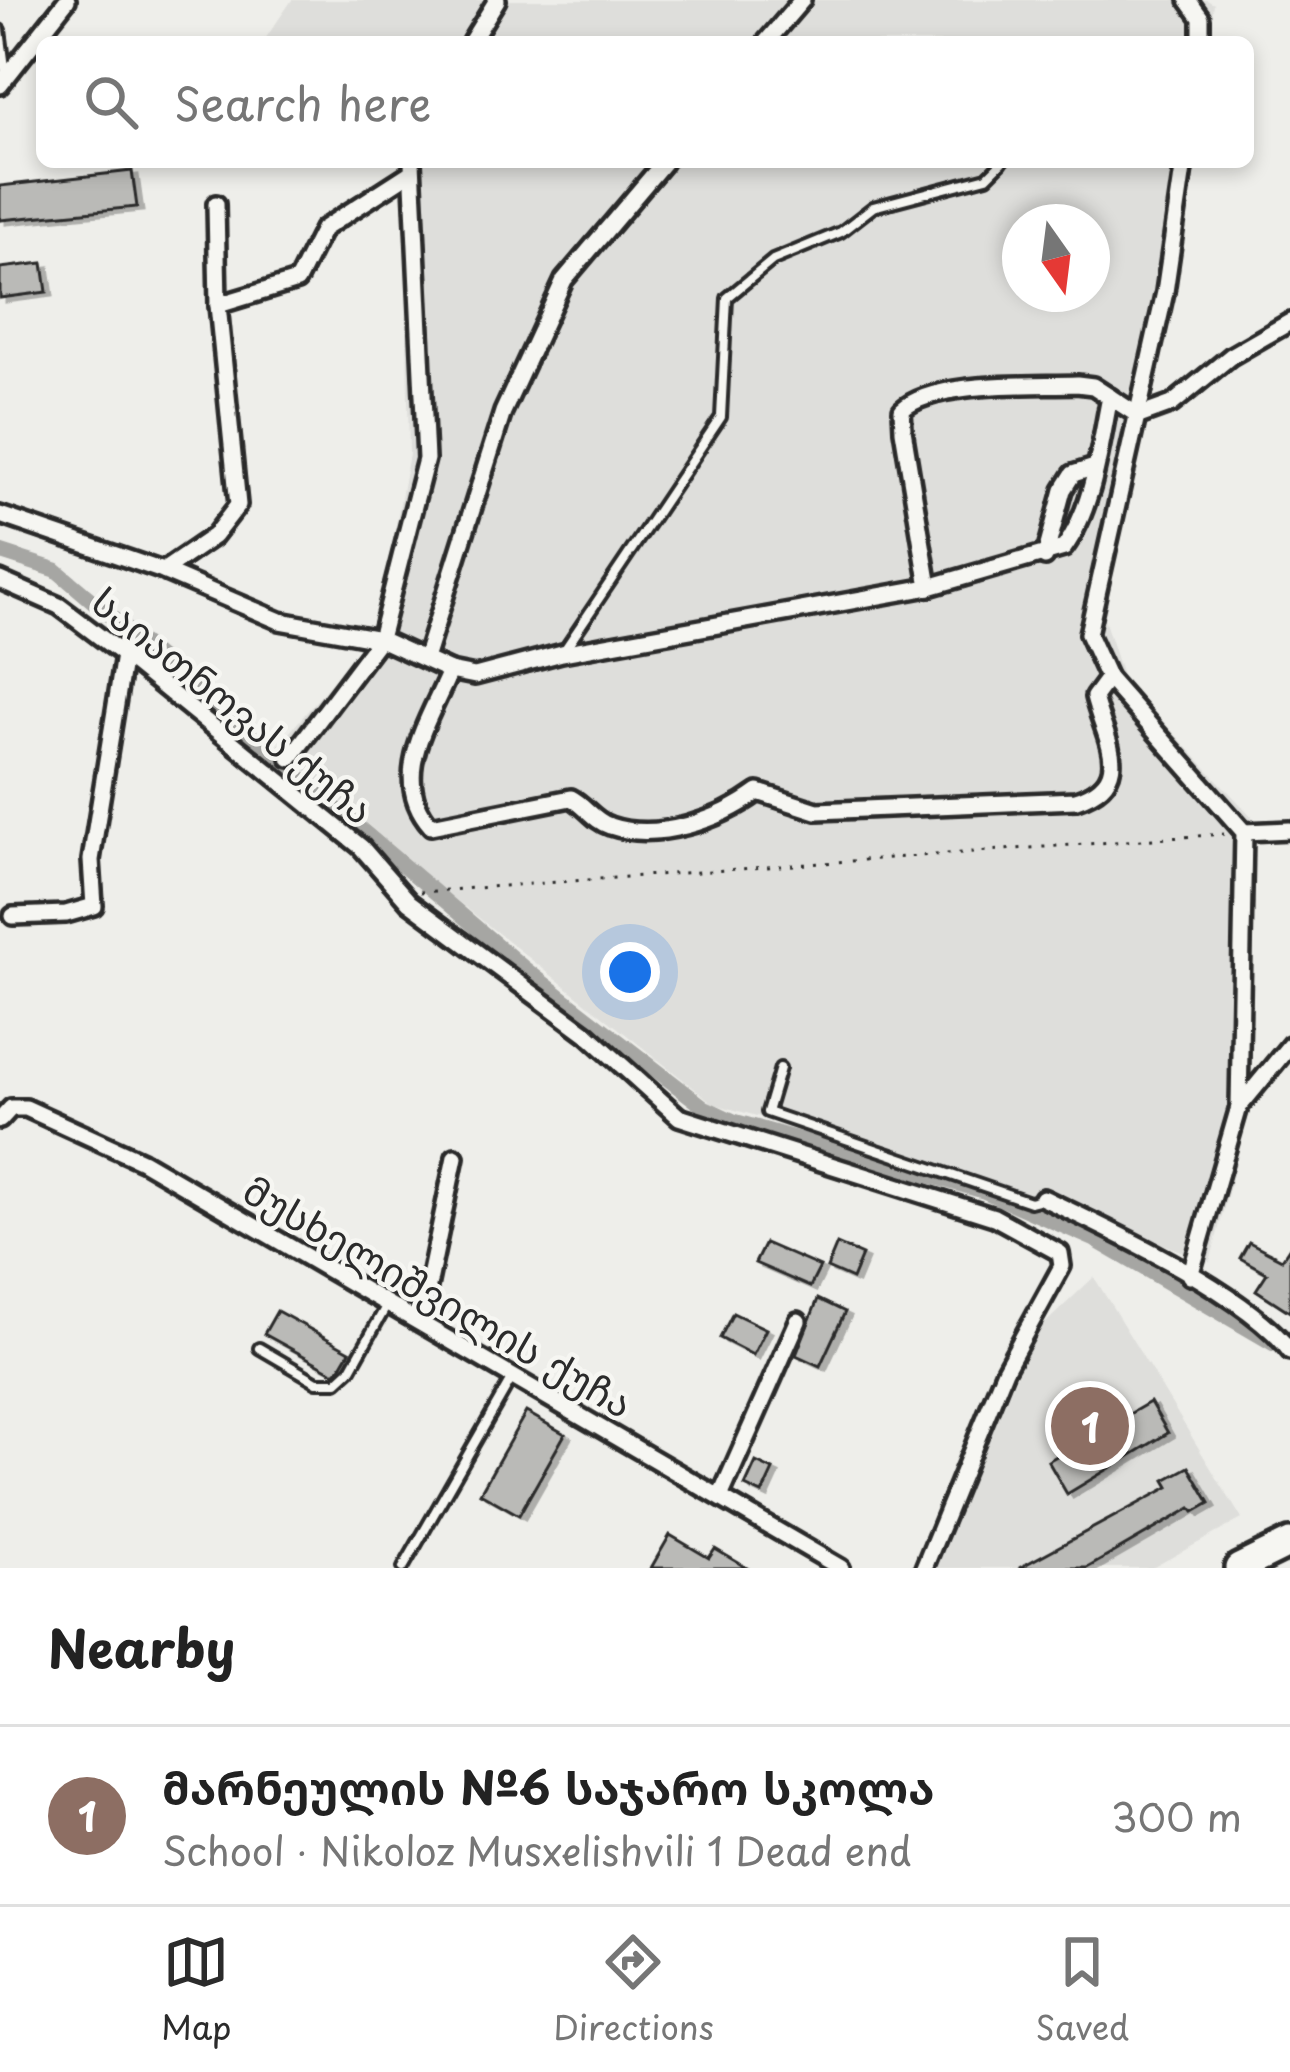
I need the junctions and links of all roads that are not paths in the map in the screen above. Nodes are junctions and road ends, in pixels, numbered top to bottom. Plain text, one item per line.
1 (67, 0) edge
2 (497, 0) edge
3 (802, 0) edge
4 (1188, 0) edge
5 (0, 30) edge
6 (37, 36) edge
7 (475, 36) edge
8 (771, 36) edge
9 (1201, 36) edge
10 (36, 37) edge
11 (2, 77) edge
12 (410, 168) edge
13 (411, 168) edge
14 (659, 168) edge
15 (996, 168) edge
16 (1183, 168) edge
17 (215, 204) dead end
18 (218, 305) junction
19 (1290, 322) edge
20 (1110, 397) junction
21 (1139, 416) junction
22 (1095, 467) junction
23 (0, 515) edge
24 (1045, 557) junction
25 (163, 571) junction
26 (0, 580) edge
27 (929, 587) junction
28 (380, 638) junction
29 (562, 653) junction
30 (124, 655) junction
31 (425, 659) junction
32 (450, 671) junction
33 (1108, 678) junction
34 (290, 758) dead end
35 (1290, 830) edge
36 (1244, 832) junction
37 (13, 916) dead end
38 (1290, 1045) edge
39 (780, 1068) dead end
40 (1239, 1107) junction
41 (0, 1120) edge
42 (455, 1157) dead end
43 (1043, 1198) joint
44 (1190, 1276) junction
45 (389, 1302) junction
46 (422, 1321) junction
47 (798, 1321) dead end
48 (259, 1348) dead end
49 (1290, 1351) edge
50 (514, 1375) junction
51 (720, 1497) junction
52 (1289, 1539) edge
53 (404, 1568) edge
54 (841, 1568) edge
55 (924, 1568) edge
56 (1239, 1568) edge

1 - 6 street
2 - 7 street
3 - 8 street
4 - 9 street
5 - 11 lane
10 - 11 street
12 - 18 street
13 - 28 street
14 - 31 street
15 - 29 lane
16 - 21 street
17 - 18 street
18 - 25 street
19 - 21 street
20 - 21 street
20 - 22 street
20 - 27 street
21 - 33 street
22 - 24 street
22 - 24 street
23 - 25 street
24 - 27 street
25 - 28 street
26 - 30 street, საიათნოვას ქუჩა
27 - 29 street
28 - 31 street
28 - 34 street
29 - 32 street
30 - 37 street
30 - 55 street, საიათნოვას ქუჩა
31 - 32 street
32 - 33 street
33 - 36 street
35 - 36 street
36 - 40 street
38 - 40 street
39 - 43 lane
40 - 44 street
41 - 45 street, მუსხელიშვილის ქუჩა
42 - 46 street
43 - 44 street
44 - 49 street
45 - 46 street, მუსხელიშვილის ქუჩა
45 - 48 lane
46 - 50 street, მუსხელიშვილის ქუჩა
47 - 51 street
50 - 51 street, მუსხელიშვილის ქუჩა
50 - 53 lane
51 - 54 street, მუსხელიშვილის ქუჩა
52 - 56 highway

